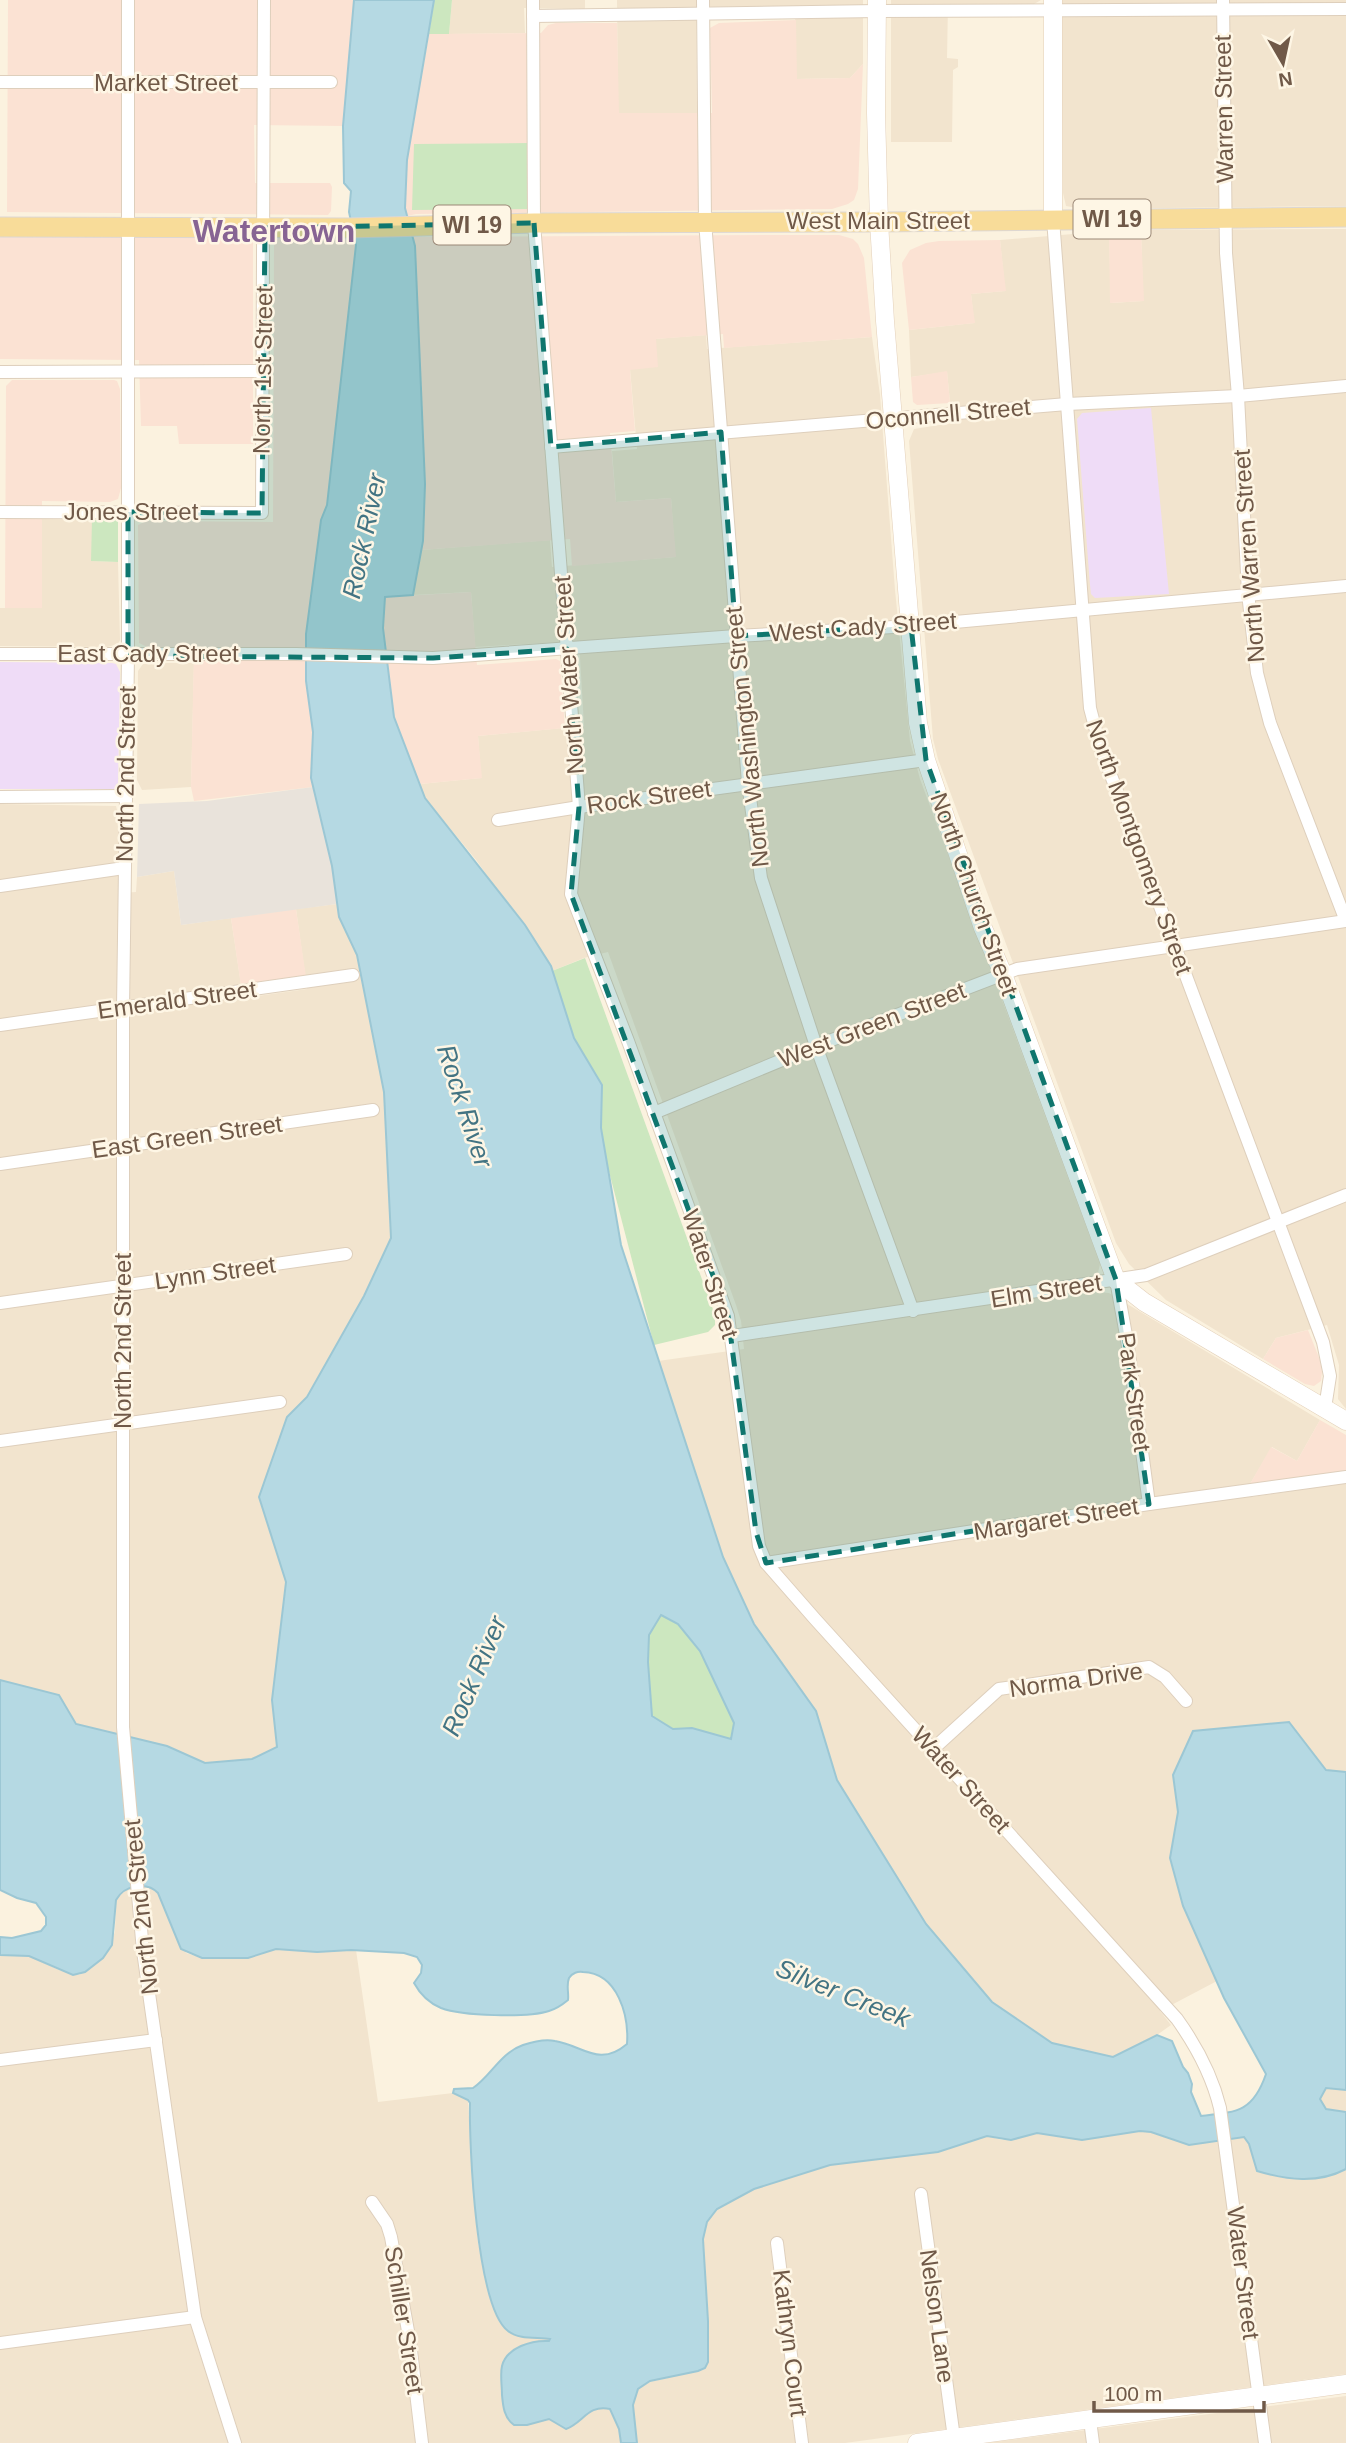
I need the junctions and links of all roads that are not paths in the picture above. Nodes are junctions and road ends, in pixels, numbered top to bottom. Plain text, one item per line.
1 (128, 0) edge
2 (264, 0) edge
3 (533, 0) edge
4 (702, 0) edge
5 (877, 5) edge
6 (1053, 5) edge
7 (1223, 5) edge
8 (1346, 9) edge
9 (703, 14) junction
10 (533, 16) junction
11 (0, 82) edge
12 (331, 82) dead end
13 (264, 83) junction
14 (128, 84) junction
15 (1346, 217) edge
16 (1225, 218) junction
17 (1053, 219) junction
18 (705, 221) junction
19 (879, 222) junction
20 (534, 223) junction
21 (0, 227) edge
22 (128, 228) junction
23 (265, 228) junction
24 (127, 371) junction
25 (262, 371) junction
26 (0, 372) edge
27 (1346, 386) edge
28 (1238, 396) junction
29 (1067, 404) junction
30 (894, 419) junction
31 (721, 432) junction
32 (551, 447) junction
33 (0, 512) edge
34 (128, 512) junction
35 (262, 513) joint
36 (1346, 586) edge
37 (1248, 593) junction
38 (1084, 610) junction
39 (911, 626) junction
40 (736, 636) junction
41 (567, 649) junction
42 (0, 654) edge
43 (296, 654) joint
44 (128, 656) junction
45 (926, 760) junction
46 (748, 783) junction
47 (125, 796) junction
48 (0, 797) edge
49 (579, 807) junction
50 (498, 820) dead end
51 (124, 868) junction
52 (0, 886) edge
53 (1346, 921) edge
54 (1175, 946) junction
55 (1003, 974) junction
56 (353, 975) dead end
57 (123, 1008) junction
58 (0, 1025) edge
59 (816, 1046) junction
60 (373, 1110) dead end
61 (654, 1113) junction
62 (122, 1146) junction
63 (0, 1164) edge
64 (1346, 1195) edge
65 (1276, 1222) junction
66 (346, 1254) dead end
67 (1116, 1280) junction
68 (122, 1286) junction
69 (0, 1303) edge
70 (913, 1311) junction
71 (732, 1336) junction
72 (280, 1402) dead end
73 (1325, 1408) junction
74 (1346, 1421) edge
75 (124, 1424) junction
76 (0, 1441) edge
77 (1346, 1477) edge
78 (1149, 1504) junction
79 (766, 1563) junction
80 (1186, 1701) dead end
81 (933, 1749) junction
82 (156, 2040) junction
83 (0, 2060) edge
84 (921, 2194) dead end
85 (372, 2202) dead end
86 (777, 2243) dead end
87 (195, 2317) junction
88 (0, 2343) edge
89 (1346, 2384) edge
90 (1258, 2395) junction
91 (1090, 2420) junction
92 (954, 2438) junction
93 (235, 2443) edge
94 (422, 2443) edge
95 (802, 2443) edge
96 (917, 2443) edge
97 (1093, 2443) edge
98 (1265, 2443) edge

1 - 14 street, North 2nd Street
2 - 13 street, North 1st Street
3 - 10 street, North Water Street
4 - 9 street, North Washington Street
5 - 6 street
5 - 9 street
5 - 19 main road, North Church Street
6 - 7 street
6 - 17 main road
7 - 8 street
7 - 16 street, Warren Street
9 - 10 street
9 - 18 street, North Washington Street
10 - 20 street, North Water Street
11 - 14 street, Market Street
12 - 13 street, Market Street
13 - 14 street, Market Street
13 - 23 street, North 1st Street
14 - 22 street, North 2nd Street
15 - 16 main road, West Main Street / WI 19
16 - 17 main road, West Main Street / WI 19
16 - 28 street, North Warren Street
17 - 19 main road, West Main Street / WI 19
17 - 29 street, North Montgomery Street
18 - 19 main road, West Main Street / WI 19
18 - 20 main road, West Main Street / WI 19
18 - 31 street, North Washington Street
19 - 30 main road, North Church Street
20 - 23 main road, West Main Street / WI 19
20 - 32 street, North Water Street
21 - 22 main road, WI 19
22 - 23 main road, WI 19
22 - 24 street, North 2nd Street
23 - 25 street, North 1st Street
24 - 25 street
24 - 26 street
24 - 34 street, North 2nd Street
25 - 35 street, North 1st Street
27 - 28 street, Oconnell Street
28 - 29 street, Oconnell Street
28 - 37 street, North Warren Street
29 - 30 street, Oconnell Street
29 - 38 street, North Montgomery Street
30 - 31 street, Oconnell Street
30 - 39 main road, North Church Street
31 - 32 street, Oconnell Street
31 - 40 street, North Washington Street
32 - 41 street, North Water Street
33 - 34 street, Jones Street
34 - 35 street, Jones Street
34 - 44 street, North 2nd Street
36 - 37 street, West Cady Street
37 - 38 street, West Cady Street
37 - 53 street, North Warren Street
38 - 39 street, West Cady Street
38 - 54 street, North Montgomery Street
39 - 40 street, West Cady Street
39 - 45 main road, North Church Street
40 - 41 street, West Cady Street
40 - 46 street, North Washington Street
41 - 43 street, West Cady Street
41 - 49 street, North Water Street
42 - 44 street, East Cady Street
43 - 44 street, East Cady Street
44 - 47 street, North 2nd Street
45 - 46 street, Rock Street
45 - 55 main road, North Church Street
46 - 49 street, Rock Street
46 - 59 street, North Washington Street
47 - 48 street
47 - 51 street, North 2nd Street
49 - 50 street, Rock Street
49 - 61 street, North Water Street
51 - 52 street
51 - 57 street, North 2nd Street
53 - 54 street, West Green Street
54 - 55 street, West Green Street
54 - 65 street, North Montgomery Street
55 - 59 street, West Green Street
55 - 67 main road, North Church Street
56 - 57 street, Emerald Street
57 - 58 street, Emerald Street
57 - 62 street, North 2nd Street
59 - 61 street, West Green Street
59 - 70 street, North Washington Street
60 - 62 street, East Green Street
61 - 71 street, Water Street
62 - 63 street, East Green Street
62 - 68 street, North 2nd Street
64 - 65 street, Elm Street
65 - 67 street, Elm Street
65 - 73 street, North Montgomery Street
66 - 68 street, Lynn Street
67 - 70 street, Elm Street
67 - 73 main road
67 - 78 street, Park Street
68 - 69 street, Lynn Street
68 - 75 street, North 2nd Street
70 - 71 street, Elm Street
71 - 79 street, Water Street
72 - 75 street
73 - 74 main road
75 - 76 street
75 - 82 street, North 2nd Street
77 - 78 street, Margaret Street
78 - 79 street, Margaret Street
79 - 81 street, Water Street
80 - 81 street, Norma Drive
81 - 90 street, Water Street
82 - 83 street
82 - 87 street, North 2nd Street
84 - 92 street, Nelson Lane
85 - 94 street, Schiller Street
86 - 95 street, Kathryn Court
87 - 88 street
87 - 93 street, North 2nd Street
89 - 90 main road
90 - 91 main road
90 - 98 street, Water Street
91 - 92 main road
91 - 97 street
92 - 96 main road

